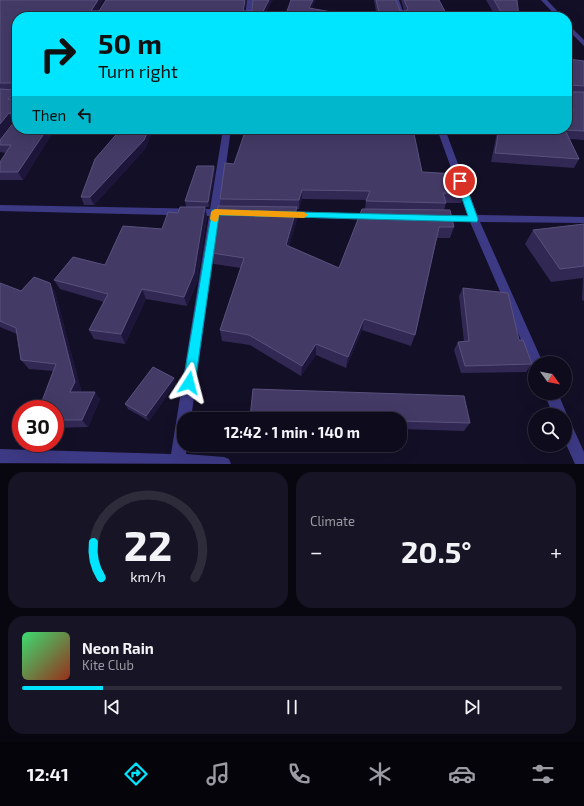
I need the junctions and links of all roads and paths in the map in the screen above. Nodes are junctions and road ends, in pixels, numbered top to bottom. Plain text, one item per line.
1 (250, 0) edge
2 (396, 0) edge
3 (544, 0) edge
4 (249, 12) edge
5 (400, 12) edge
6 (555, 12) edge
7 (572, 31) edge
8 (584, 44) edge
9 (572, 97) edge
10 (584, 97) edge
11 (227, 134) edge
12 (443, 134) edge
13 (0, 208) edge
14 (215, 212) junction
15 (239, 213) edge
16 (270, 214) edge
17 (380, 217) edge
18 (427, 218) edge
19 (474, 219) junction
20 (584, 220) edge
21 (534, 356) edge
22 (572, 442) edge
23 (0, 456) edge
24 (177, 462) edge
25 (224, 464) edge
26 (582, 464) edge

1 - 4 street
2 - 5 street
3 - 6 street
7 - 8 street
9 - 10 street
11 - 14 street
12 - 19 street
13 - 14 street
14 - 15 street
14 - 24 street
16 - 17 street
18 - 19 street
19 - 20 street
19 - 21 street
22 - 26 street
23 - 24 street
24 - 25 street

